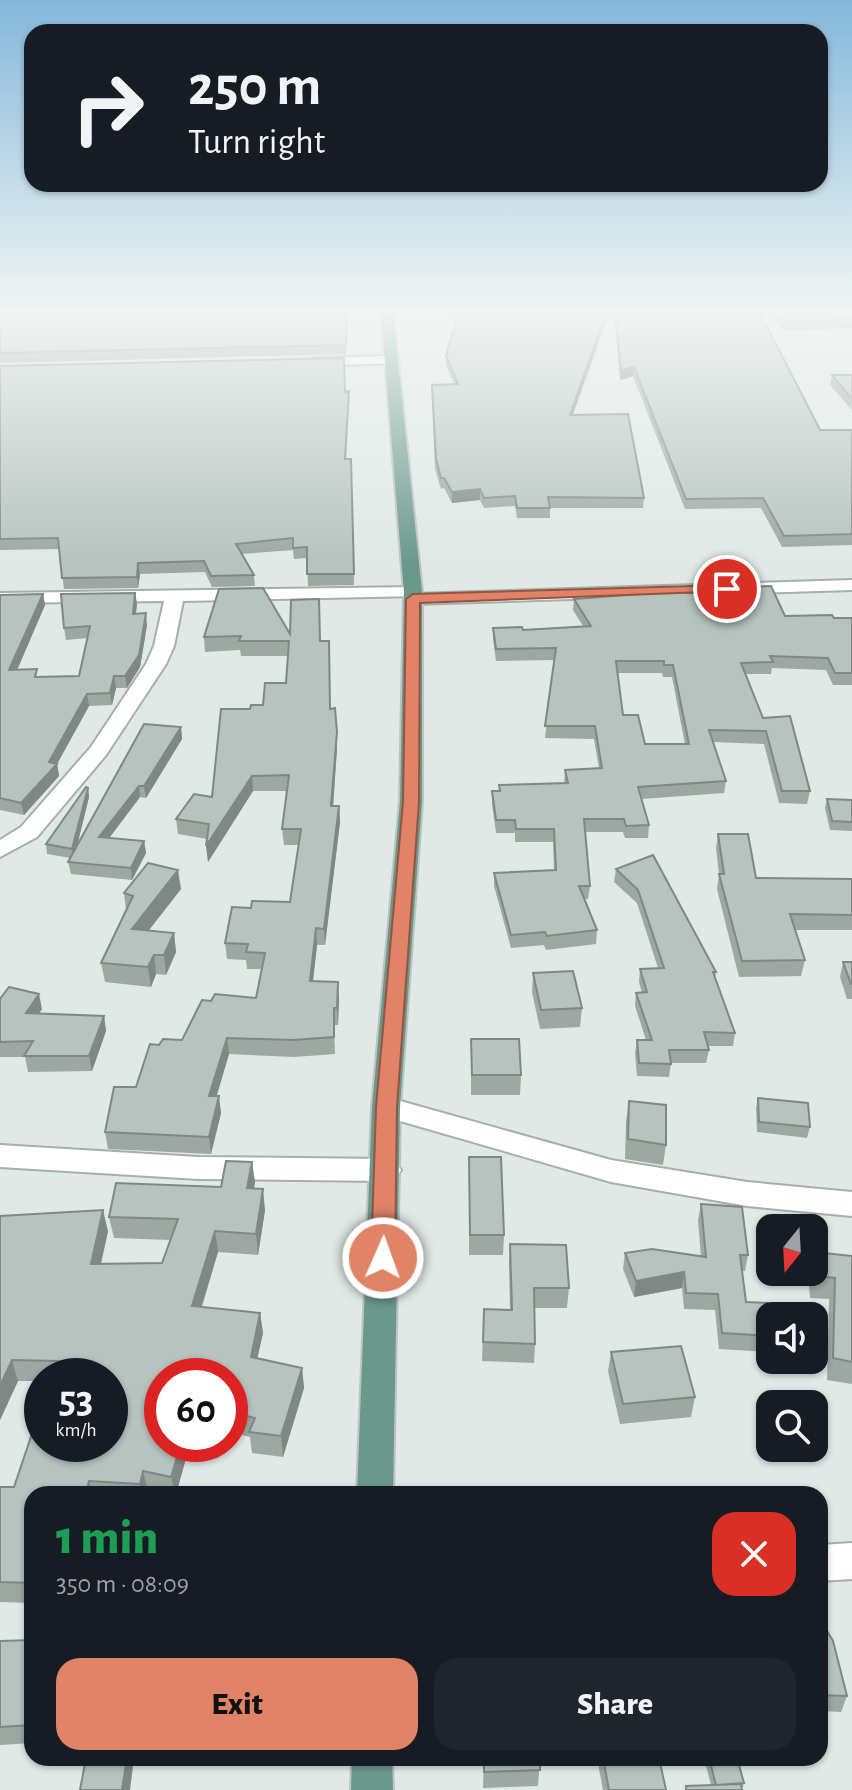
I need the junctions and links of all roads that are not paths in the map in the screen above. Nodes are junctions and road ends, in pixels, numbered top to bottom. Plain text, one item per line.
1 (395, 397) edge
2 (852, 585) edge
3 (175, 594) junction
4 (413, 595) junction
5 (0, 598) edge
6 (0, 850) edge
7 (386, 1107) junction
8 (0, 1156) edge
9 (386, 1170) junction
10 (852, 1204) edge
11 (375, 1486) edge
12 (852, 1561) edge
13 (828, 1562) edge
14 (372, 1766) edge
15 (372, 1790) edge

1 - 4 main road
2 - 4 street
3 - 4 street
3 - 5 street
3 - 6 street
4 - 7 main road
7 - 9 main road
7 - 10 street
8 - 9 street
9 - 11 main road
12 - 13 street
14 - 15 main road

